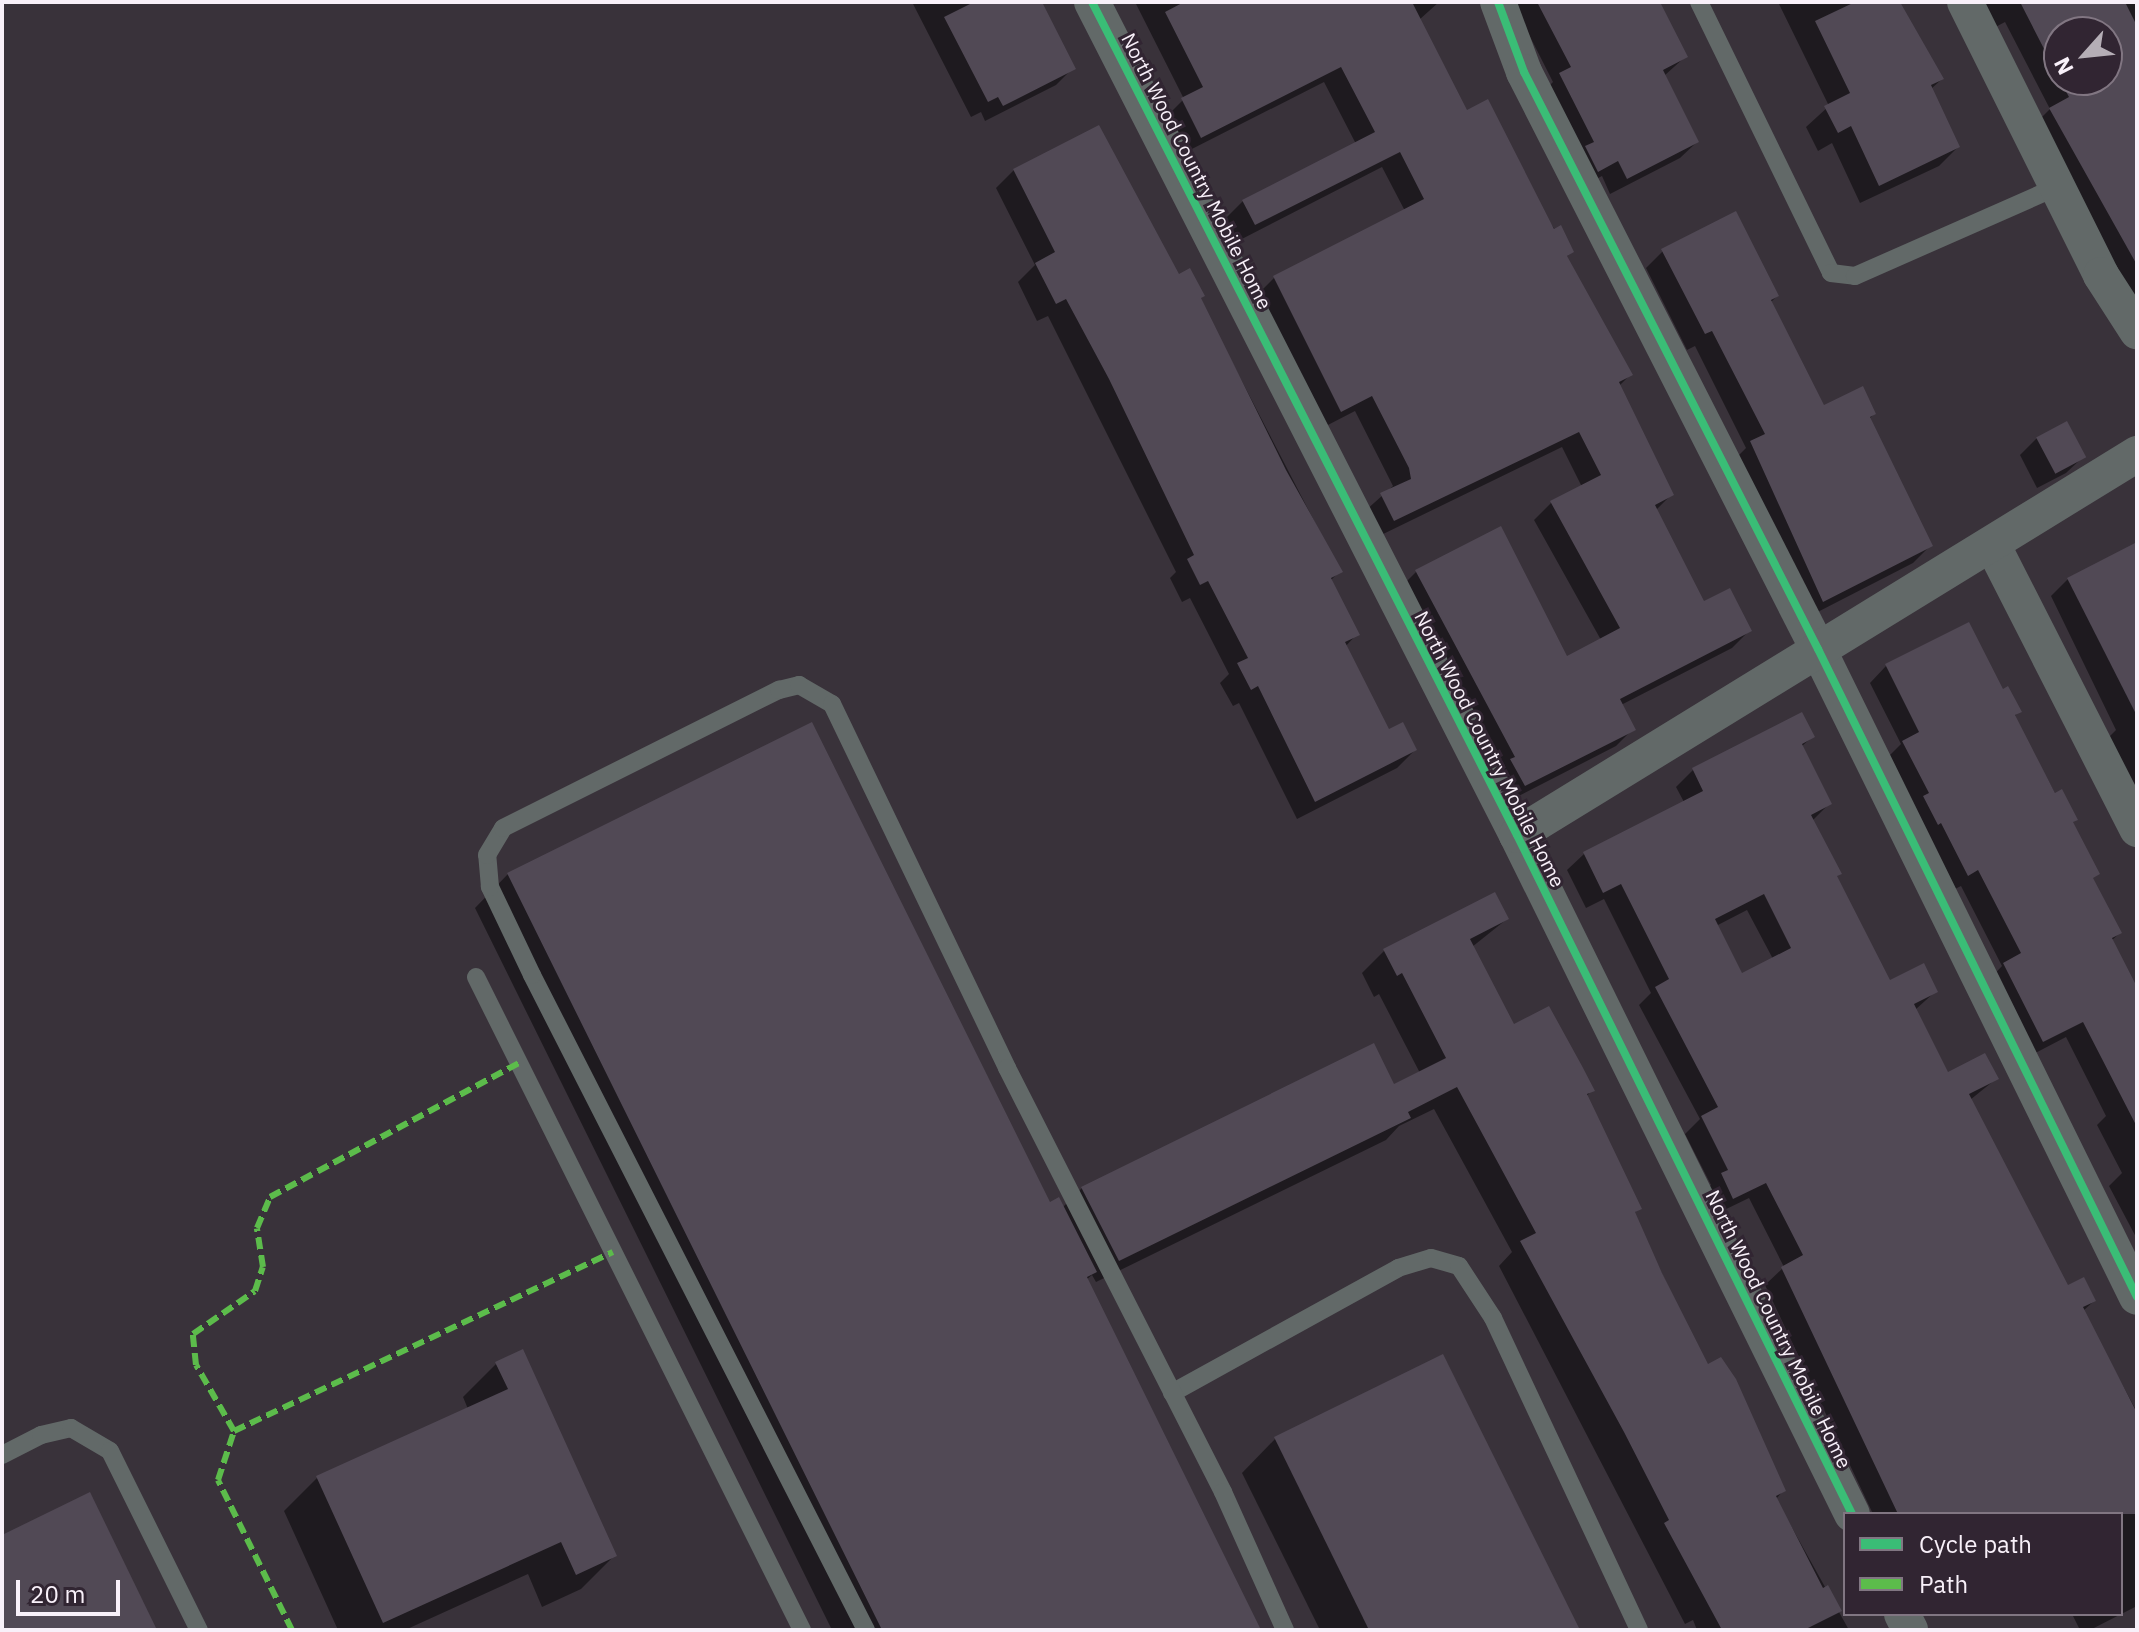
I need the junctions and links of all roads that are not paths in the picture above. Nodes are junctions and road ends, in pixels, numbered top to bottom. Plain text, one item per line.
1 (1092, 2) edge
2 (1498, 2) edge
3 (1699, 2) edge
4 (1965, 2) edge
5 (2057, 187) junction
6 (2137, 331) edge
7 (2137, 454) edge
8 (1992, 544) junction
9 (1818, 649) junction
10 (2137, 829) edge
11 (1517, 835) junction
12 (476, 977) dead end
13 (2137, 1297) edge
14 (1172, 1393) junction
15 (2, 1455) edge
16 (1851, 1512) edge
17 (199, 1630) edge
18 (802, 1630) edge
19 (866, 1630) edge
20 (1285, 1630) edge
21 (1639, 1630) edge

1 - 11 street, North Wood Country Mobile Home
2 - 9 street
3 - 5 lane
4 - 5 street
5 - 6 street
7 - 8 street, North Wood Country Mobile Home
8 - 9 street, North Wood Country Mobile Home
8 - 10 street
9 - 11 street, North Wood Country Mobile Home
9 - 13 street
11 - 16 street, North Wood Country Mobile Home
12 - 18 lane
14 - 19 lane
14 - 20 lane
14 - 21 lane
15 - 17 lane

